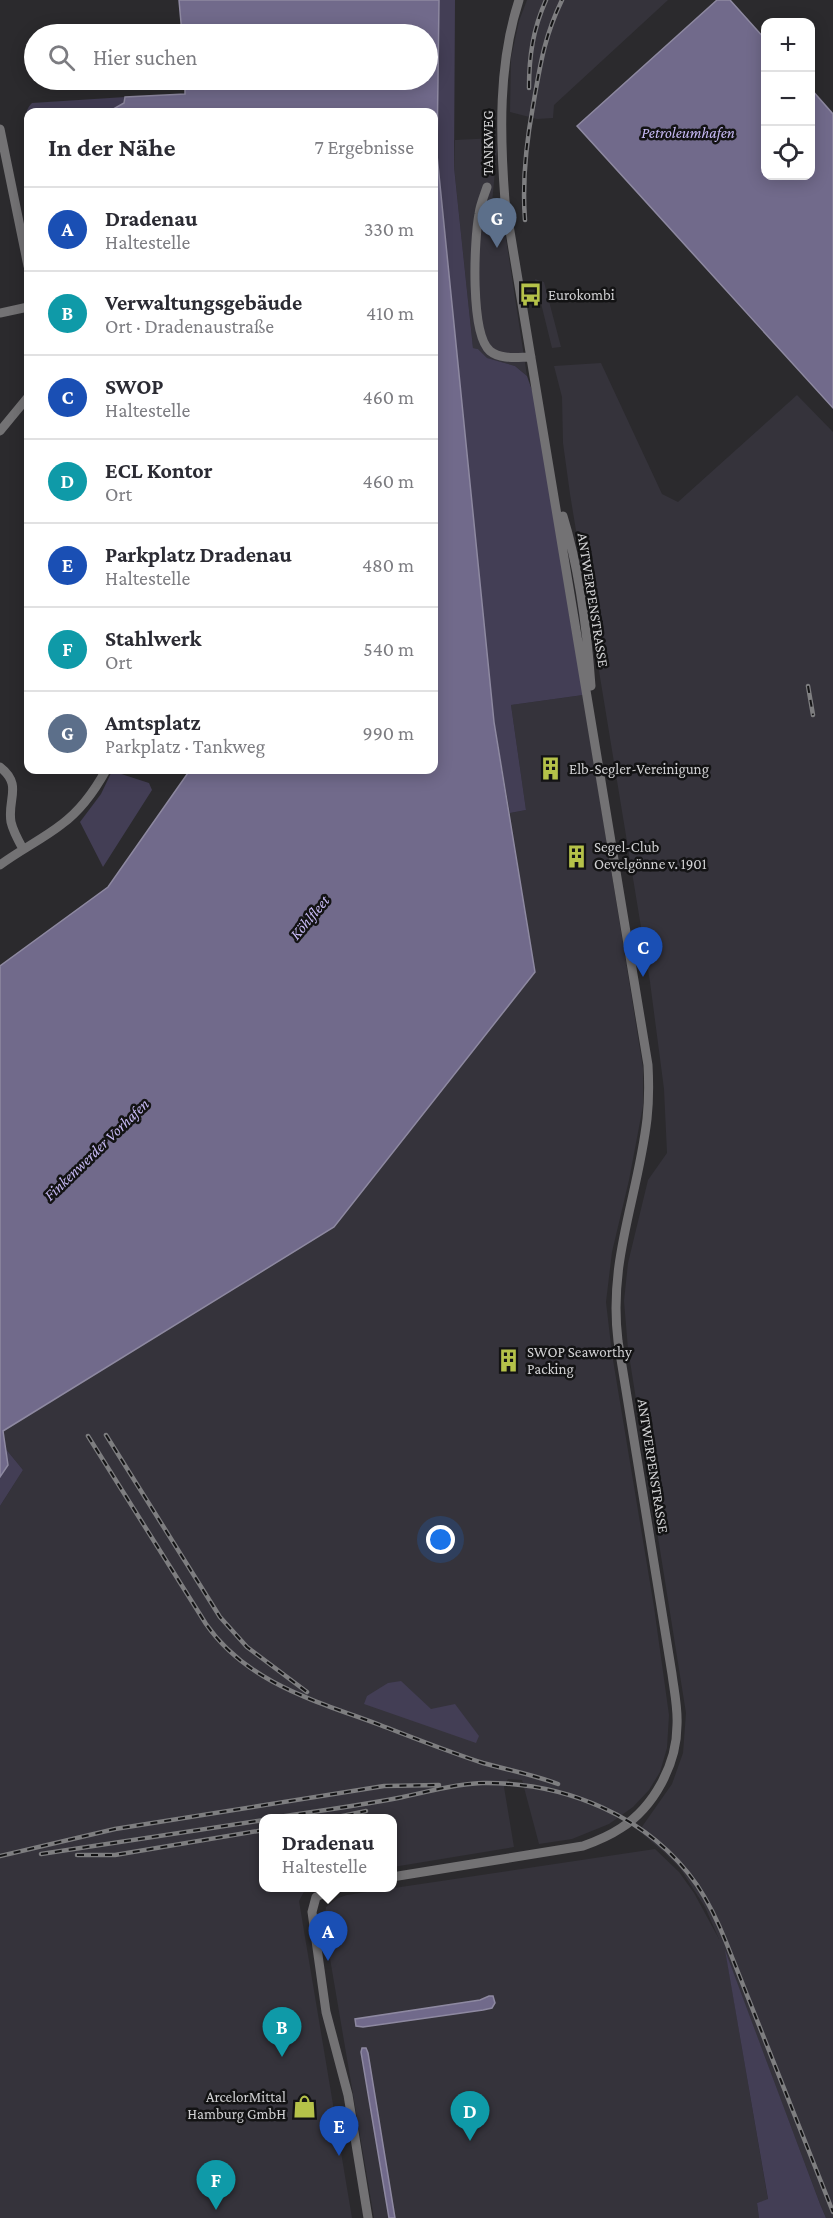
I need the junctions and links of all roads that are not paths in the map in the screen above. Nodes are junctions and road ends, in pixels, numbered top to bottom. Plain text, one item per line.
1 (519, 0) edge
2 (0, 129) edge
3 (488, 188) dead end
4 (24, 246) edge
5 (24, 308) edge
6 (0, 313) edge
7 (531, 357) junction
8 (24, 402) edge
9 (0, 431) edge
10 (0, 767) edge
11 (104, 774) edge
12 (23, 849) junction
13 (0, 865) edge
14 (397, 1876) edge
15 (325, 1892) edge
16 (368, 2218) edge

1 - 7 street, TANKWEG
2 - 4 street
3 - 7 street
5 - 6 street
7 - 14 street, ANTWERPENSTRASSE
8 - 9 street
10 - 12 street
11 - 12 street
12 - 13 street
15 - 16 street

